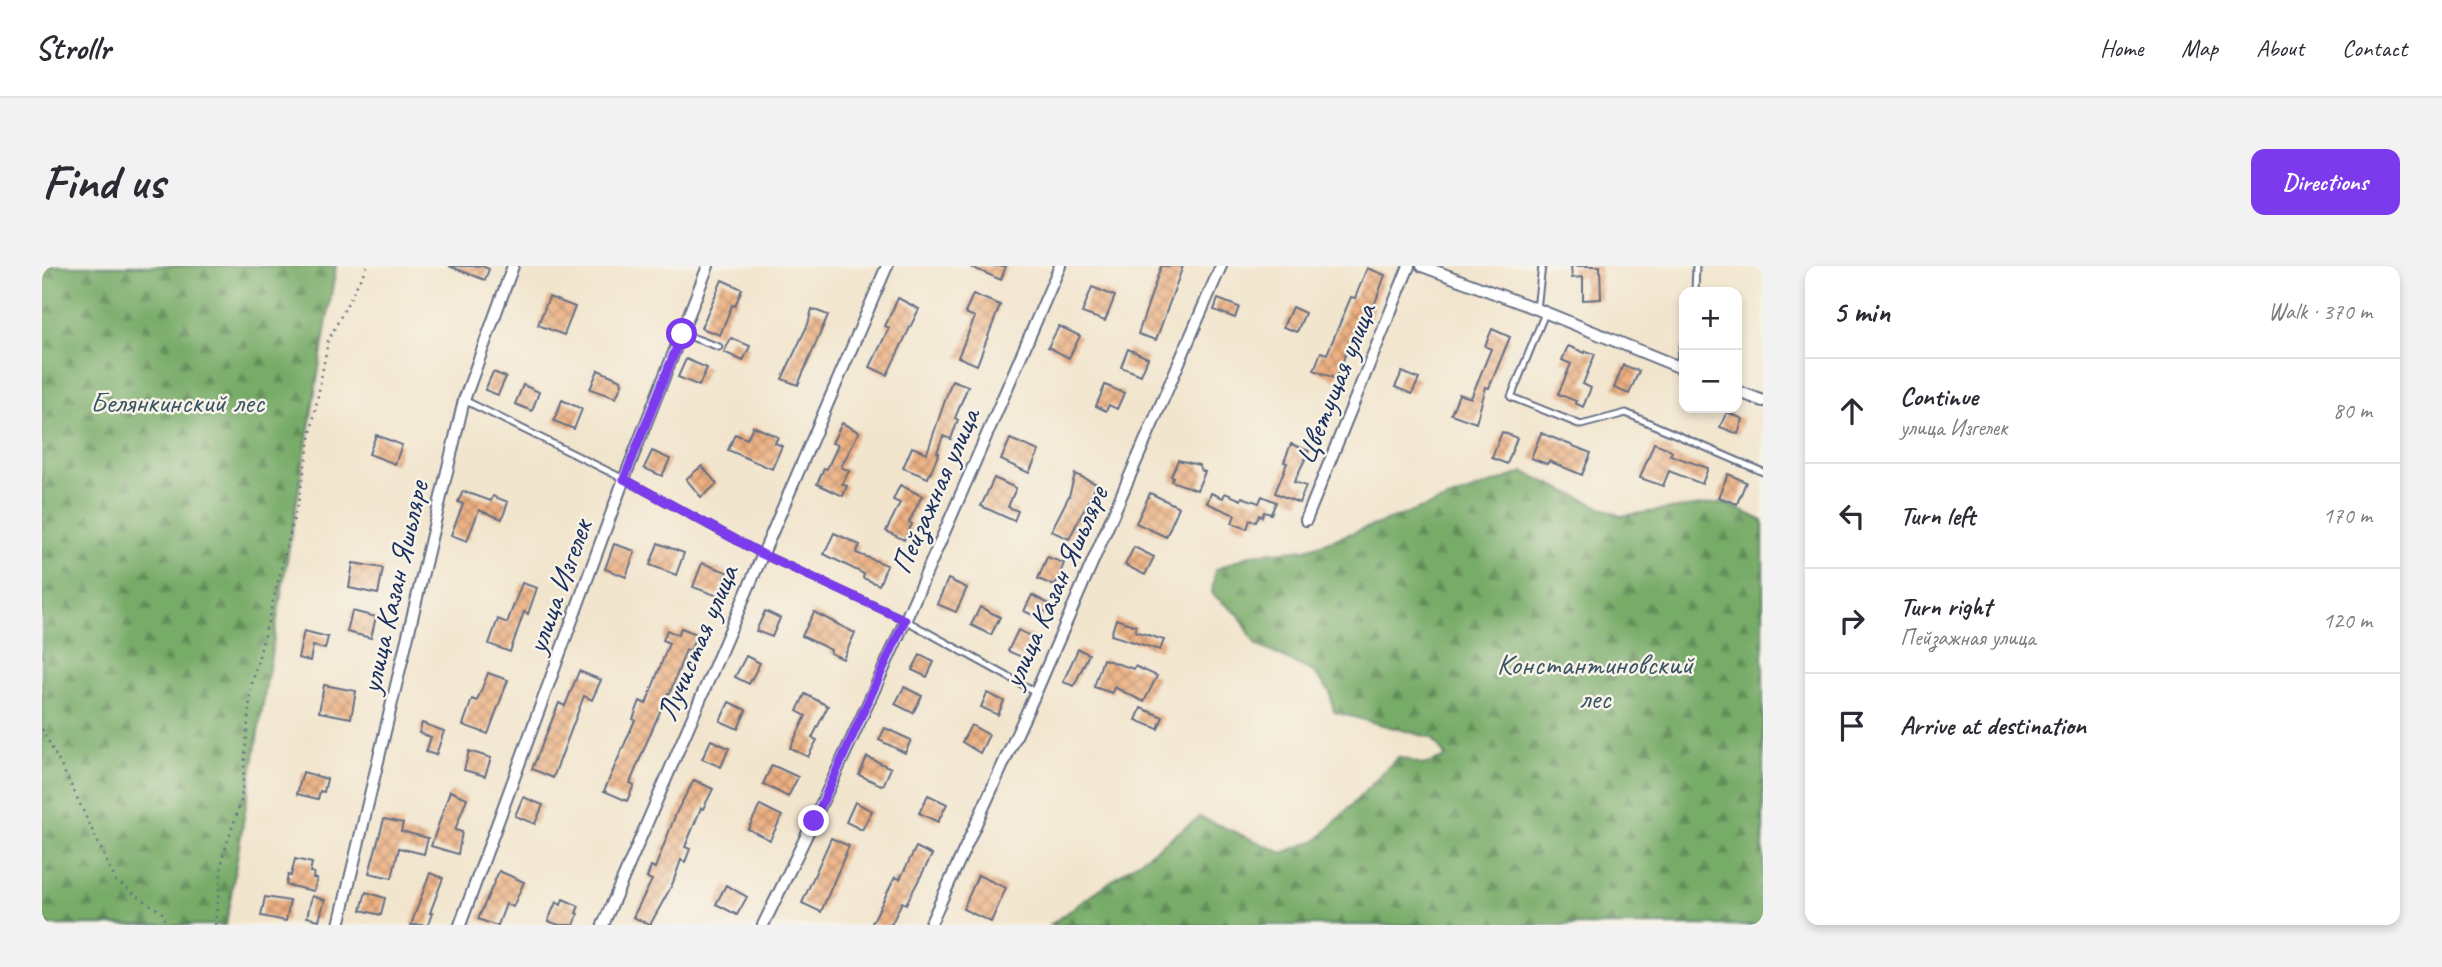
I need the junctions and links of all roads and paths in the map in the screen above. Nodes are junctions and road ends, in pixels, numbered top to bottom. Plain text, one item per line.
1 (366, 266) edge
2 (513, 266) edge
3 (708, 266) edge
4 (887, 266) edge
5 (1060, 266) edge
6 (1222, 266) edge
7 (1409, 266) edge
8 (1422, 266) edge
9 (1542, 266) edge
10 (1696, 266) edge
11 (1695, 287) edge
12 (1541, 311) junction
13 (682, 334) junction
14 (719, 347) dead end
15 (1679, 367) edge
16 (1742, 393) edge
17 (464, 400) junction
18 (1763, 401) edge
19 (1763, 471) edge
20 (624, 479) junction
21 (1306, 520) dead end
22 (762, 554) junction
23 (905, 620) junction
24 (1036, 692) junction
25 (42, 729) edge
26 (164, 925) edge
27 (215, 925) edge
28 (339, 925) edge
29 (460, 925) edge
30 (604, 925) edge
31 (763, 925) edge
32 (930, 925) edge

1 - 27 path
2 - 17 street, улица Казан Яшьляре
3 - 13 street, улица Изгелек
4 - 22 street, Лучистая улица
5 - 23 street, Пейзажная улица
6 - 24 street, улица Казан Яшьляре
7 - 21 street, Цветущая улица
8 - 12 street
9 - 12 lane
10 - 11 lane
12 - 15 street
12 - 19 lane
13 - 14 lane
13 - 20 street, улица Изгелек
16 - 18 street
17 - 20 lane
17 - 28 street, улица Казан Яшьляре
20 - 22 lane
20 - 29 street, улица Изгелек
22 - 23 lane
22 - 30 street, Лучистая улица
23 - 24 lane
23 - 31 street, Пейзажная улица
24 - 32 street, улица Казан Яшьляре
25 - 26 path

